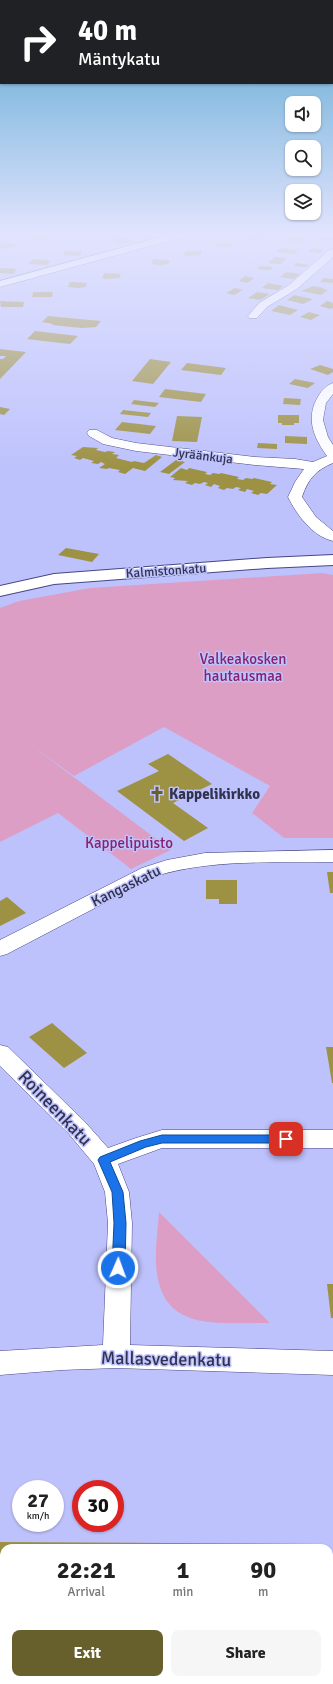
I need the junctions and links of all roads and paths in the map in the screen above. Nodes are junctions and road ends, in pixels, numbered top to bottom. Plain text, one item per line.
1 (258, 311) edge
2 (253, 316) dead end
3 (333, 387) edge
4 (93, 433) dead end
5 (333, 454) edge
6 (333, 458) edge
7 (316, 467) junction
8 (333, 537) edge
9 (333, 560) edge
10 (0, 591) edge
11 (333, 856) edge
12 (0, 949) edge
13 (0, 1053) edge
14 (333, 1139) edge
15 (104, 1160) junction
16 (116, 1356) junction
17 (0, 1363) edge
18 (333, 1363) edge

1 - 2 street
3 - 5 street
4 - 7 street, Jyräänkuja
6 - 7 street
7 - 8 street
9 - 10 street, Kalmistonkatu
11 - 12 street, Kangaskatu
13 - 15 street, Roineenkatu
14 - 15 street
15 - 16 street, Roineenkatu
16 - 17 street, Mallasvedenkatu
16 - 18 street, Mallasvedenkatu

